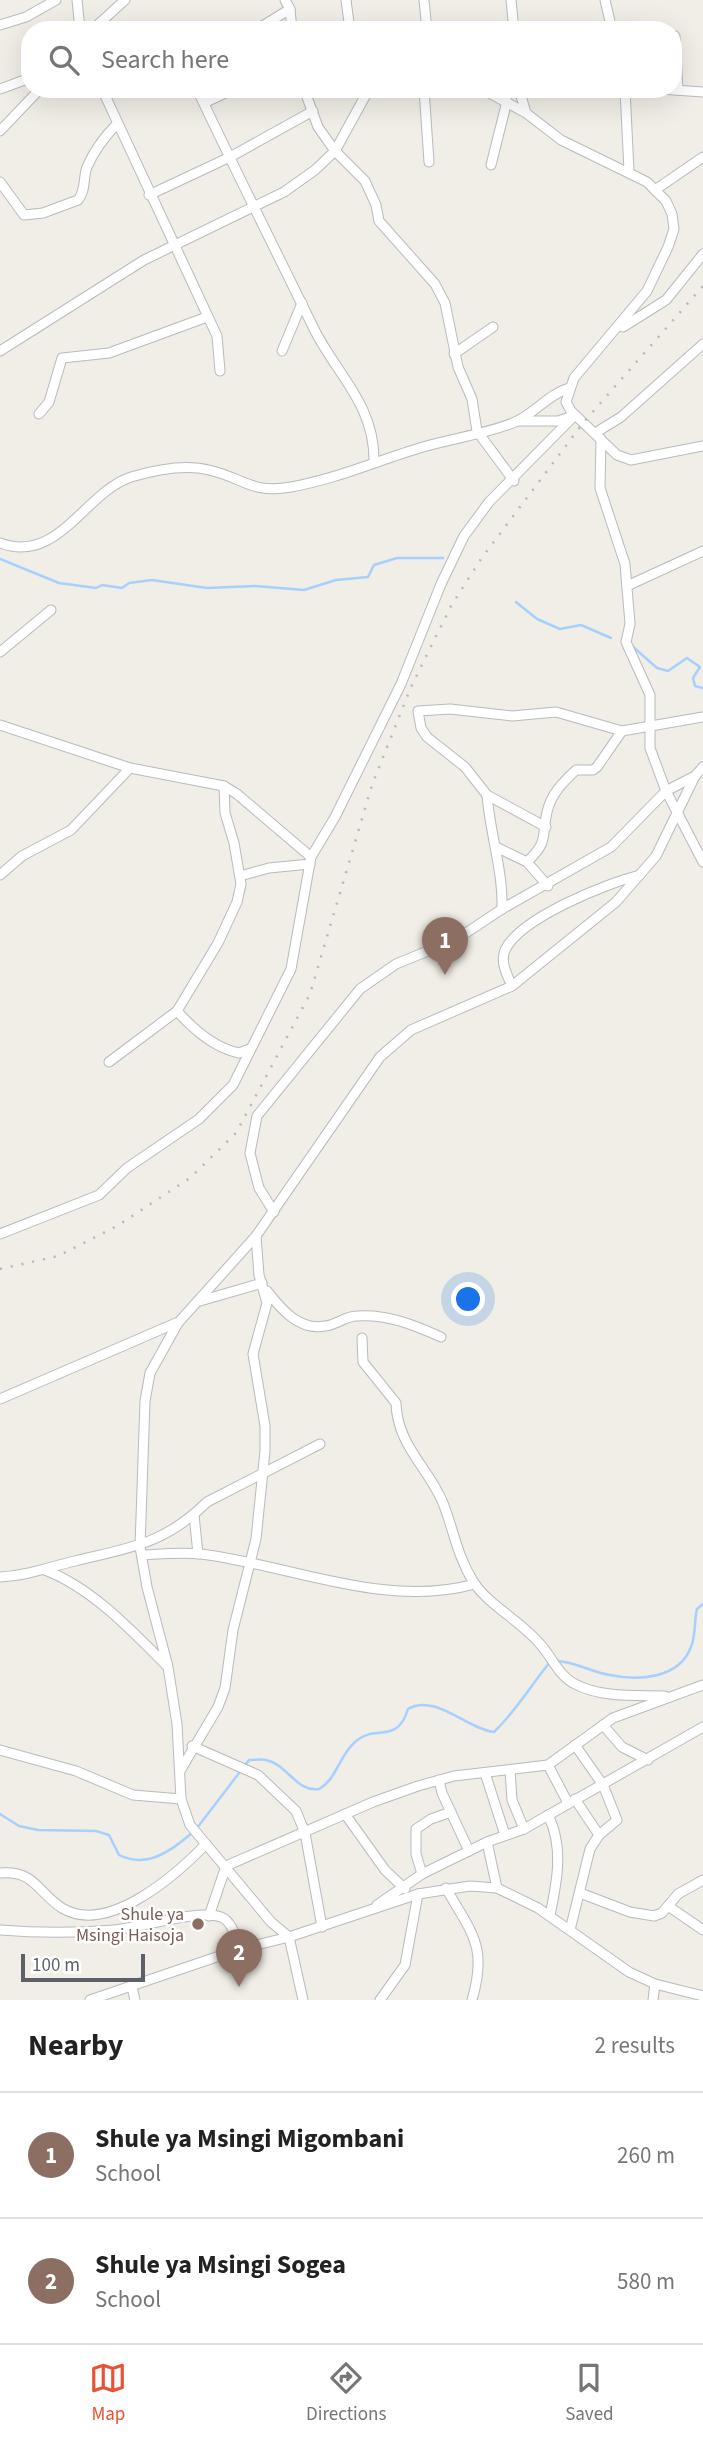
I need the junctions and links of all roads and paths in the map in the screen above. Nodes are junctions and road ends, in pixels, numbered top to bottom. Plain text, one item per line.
1 (56, 0) edge
2 (77, 0) edge
3 (125, 0) edge
4 (346, 0) edge
5 (424, 0) edge
6 (511, 0) edge
7 (605, 0) edge
8 (287, 3) edge
9 (79, 21) edge
10 (102, 21) edge
11 (266, 21) edge
12 (290, 21) edge
13 (349, 21) edge
14 (426, 21) edge
15 (513, 21) edge
16 (610, 21) edge
17 (0, 25) edge
18 (21, 81) edge
19 (0, 89) edge
20 (682, 90) edge
21 (703, 92) edge
22 (31, 98) edge
23 (106, 98) edge
24 (202, 98) edge
25 (215, 98) edge
26 (308, 98) edge
27 (364, 98) edge
28 (425, 98) edge
29 (502, 98) edge
30 (522, 98) edge
31 (625, 98) edge
32 (508, 101) junction
33 (204, 103) junction
34 (313, 111) junction
35 (526, 113) junction
36 (117, 124) junction
37 (0, 131) edge
38 (335, 151) junction
39 (230, 157) junction
40 (703, 157) edge
41 (429, 162) dead end
42 (491, 164) dead end
43 (629, 171) junction
44 (0, 182) edge
45 (655, 190) junction
46 (149, 195) junction
47 (253, 206) junction
48 (173, 244) junction
49 (703, 254) edge
50 (302, 303) junction
51 (207, 317) junction
52 (492, 327) dead end
53 (618, 330) junction
54 (703, 344) edge
55 (1, 347) edge
56 (282, 351) dead end
57 (454, 354) junction
58 (220, 371) dead end
59 (569, 388) junction
60 (39, 414) dead end
61 (575, 415) junction
62 (518, 421) junction
63 (477, 431) junction
64 (598, 436) junction
65 (703, 446) edge
66 (374, 462) junction
67 (514, 481) junction
68 (0, 543) edge
69 (703, 551) edge
70 (627, 586) junction
71 (51, 610) dead end
72 (0, 652) edge
73 (703, 717) edge
74 (0, 724) edge
75 (649, 729) junction
76 (622, 731) junction
77 (703, 767) edge
78 (130, 768) junction
79 (695, 776) junction
80 (224, 786) junction
81 (666, 791) junction
82 (486, 795) junction
83 (677, 812) junction
84 (546, 827) junction
85 (496, 848) junction
86 (310, 860) junction
87 (527, 862) junction
88 (703, 862) edge
89 (0, 875) edge
90 (642, 875) junction
91 (240, 876) junction
92 (548, 886) junction
93 (502, 909) junction
94 (512, 986) junction
95 (177, 1012) junction
96 (250, 1049) junction
97 (109, 1062) dead end
98 (274, 1212) junction
99 (0, 1234) edge
100 (256, 1236) junction
101 (263, 1285) junction
102 (197, 1302) junction
103 (178, 1323) junction
104 (441, 1337) dead end
105 (362, 1338) dead end
106 (0, 1399) edge
107 (320, 1444) dead end
108 (264, 1473) junction
109 (194, 1515) junction
110 (141, 1551) junction
111 (198, 1554) junction
112 (251, 1564) junction
113 (45, 1570) junction
114 (0, 1577) edge
115 (475, 1584) junction
116 (168, 1667) junction
117 (703, 1685) edge
118 (671, 1696) junction
119 (603, 1725) junction
120 (703, 1727) edge
121 (575, 1745) junction
122 (192, 1746) junction
123 (0, 1750) edge
124 (648, 1760) junction
125 (548, 1765) junction
126 (510, 1770) junction
127 (180, 1772) junction
128 (485, 1773) junction
129 (439, 1780) junction
130 (603, 1785) junction
131 (181, 1799) junction
132 (571, 1801) junction
133 (451, 1812) junction
134 (345, 1814) junction
135 (548, 1815) junction
136 (524, 1829) junction
137 (305, 1833) junction
138 (505, 1835) junction
139 (599, 1835) junction
140 (487, 1842) junction
141 (206, 1844) junction
142 (469, 1850) junction
143 (226, 1866) junction
144 (0, 1873) edge
145 (422, 1874) junction
146 (703, 1880) edge
147 (402, 1886) junction
148 (446, 1888) junction
149 (497, 1888) junction
150 (580, 1893) junction
151 (414, 1895) junction
152 (668, 1906) junction
153 (367, 1913) junction
154 (550, 1915) junction
155 (208, 1916) junction
156 (322, 1927) junction
157 (0, 1930) edge
158 (570, 1930) junction
159 (703, 1930) edge
160 (289, 1937) junction
161 (240, 1949) junction
162 (655, 1984) junction
163 (132, 1987) junction
164 (703, 1996) edge
165 (90, 2000) edge
166 (135, 2000) edge
167 (303, 2000) edge
168 (380, 2000) edge
169 (472, 2000) edge
170 (653, 2000) edge

1 - 17 street
2 - 9 street
3 - 10 street
4 - 13 street
5 - 14 street
6 - 15 street
7 - 16 street
8 - 11 street
8 - 12 street
18 - 19 street
20 - 21 street
22 - 37 street
23 - 36 street
24 - 33 street
25 - 33 street
26 - 34 street
27 - 38 street
28 - 41 street
29 - 32 street
30 - 35 street
31 - 43 street
32 - 35 street
32 - 42 street
33 - 39 street
34 - 38 street
34 - 39 street
35 - 43 street
36 - 44 street
36 - 46 street
38 - 47 street
38 - 57 street
39 - 46 street
39 - 47 street
40 - 45 street
43 - 45 street
45 - 53 street
46 - 48 street
47 - 48 street
47 - 50 street
48 - 51 street
48 - 55 street
49 - 53 street
50 - 56 street
50 - 66 street
51 - 58 street
51 - 60 street
52 - 57 street
53 - 59 street
54 - 64 street
57 - 63 street
59 - 61 street
59 - 62 street
61 - 62 street
61 - 64 street
61 - 67 street
62 - 63 street
63 - 66 street
63 - 67 street
64 - 65 street
64 - 70 street
66 - 68 street
67 - 86 street
69 - 70 street
70 - 75 street
71 - 72 street
73 - 75 street
74 - 78 street
75 - 76 street
75 - 81 street
76 - 82 street
76 - 84 street
77 - 79 street
78 - 80 street
78 - 89 street
79 - 81 street
79 - 83 street
80 - 86 street
80 - 91 street
81 - 83 street
81 - 92 street
82 - 84 street
82 - 85 street
83 - 88 street
83 - 90 street
84 - 87 street
85 - 87 street
85 - 93 street
86 - 91 street
86 - 96 street
87 - 92 street
90 - 94 street
90 - 94 street
91 - 95 street
92 - 93 street
93 - 98 street
94 - 98 street
95 - 96 street
95 - 97 street
96 - 99 street
98 - 100 street
100 - 101 street
100 - 102 street
101 - 102 street
101 - 104 street
101 - 108 street
102 - 103 street
103 - 106 street
103 - 110 street
105 - 115 street
107 - 108 street
108 - 109 street
108 - 112 street
109 - 110 street
109 - 111 street
110 - 111 street
110 - 113 street
110 - 116 street
111 - 112 street
112 - 115 street
112 - 122 street
113 - 114 street
113 - 116 street
115 - 118 street
116 - 127 street
117 - 118 street
118 - 119 street
119 - 121 street
119 - 124 street
120 - 124 street
121 - 125 street
121 - 130 street
122 - 127 street
122 - 137 street
123 - 131 street
124 - 130 street
125 - 126 street
125 - 132 street
126 - 128 street
126 - 136 street
127 - 131 street
128 - 129 street
128 - 138 street
129 - 133 street
129 - 134 street
130 - 132 street
130 - 139 street
131 - 141 street
132 - 135 street
132 - 139 street
133 - 142 street
133 - 145 street
134 - 137 street
134 - 147 street
135 - 136 street
135 - 154 street
136 - 138 street
137 - 143 street
137 - 156 street
138 - 140 street
139 - 150 street
140 - 142 street
140 - 149 street
141 - 143 street
141 - 144 street
142 - 145 street
143 - 155 street
143 - 160 street
145 - 147 street
146 - 152 street
147 - 151 street
147 - 153 street
148 - 149 street
148 - 151 street
148 - 169 street
149 - 154 street
150 - 152 street
150 - 158 street
151 - 153 street
151 - 168 street
152 - 159 street
153 - 156 street
154 - 158 street
155 - 157 street
155 - 161 street
156 - 160 street
158 - 162 street
160 - 161 street
160 - 167 street
161 - 163 street
162 - 164 street
162 - 170 street
163 - 165 street
163 - 166 street

